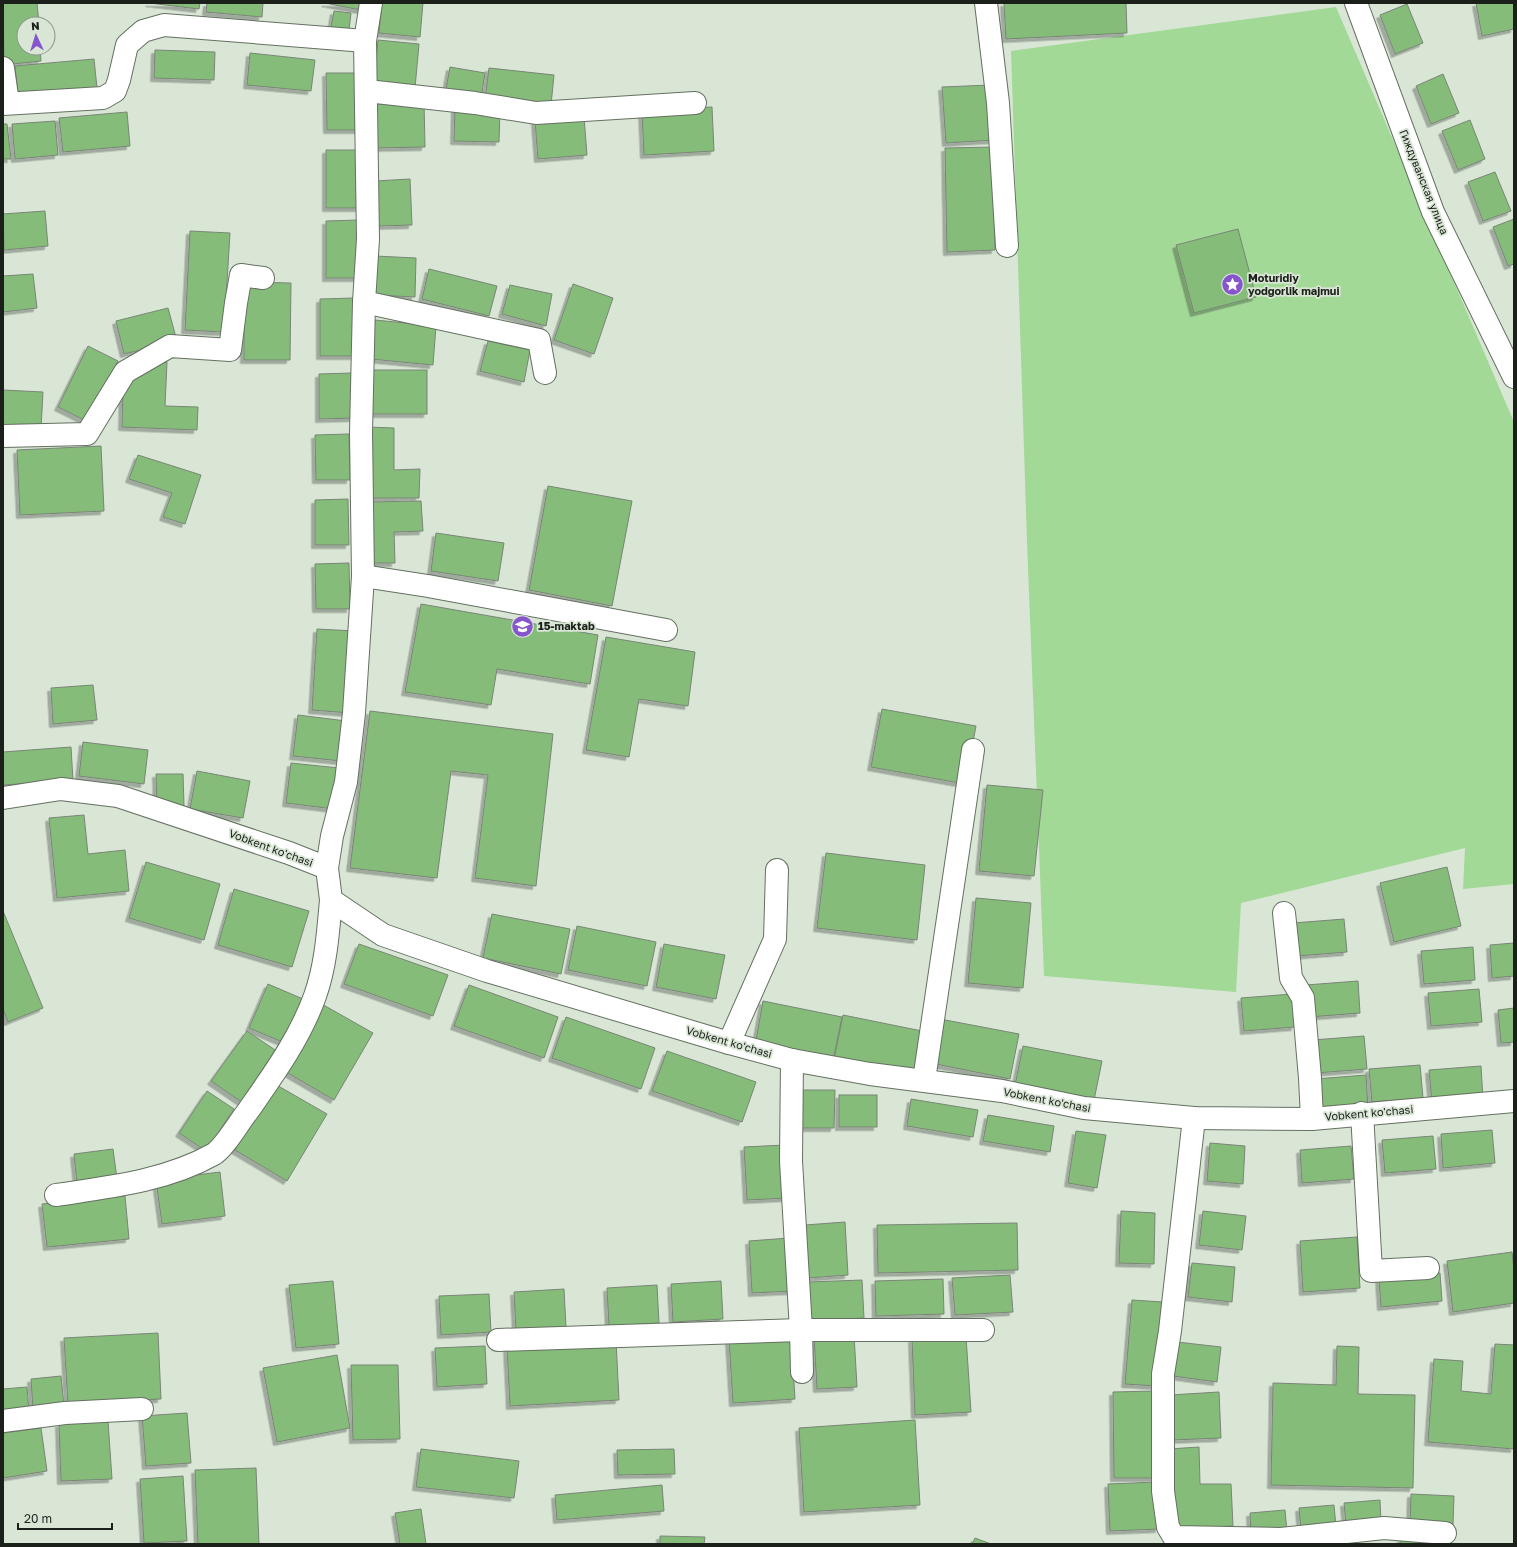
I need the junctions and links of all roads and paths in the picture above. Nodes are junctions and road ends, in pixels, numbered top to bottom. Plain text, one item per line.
1 (371, 3) edge
2 (986, 3) edge
3 (1356, 3) edge
4 (365, 41) junction
5 (3, 68) edge
6 (366, 91) junction
7 (695, 103) dead end
8 (6, 104) edge
9 (1007, 246) dead end
10 (263, 278) dead end
11 (364, 302) junction
12 (545, 373) dead end
13 (1514, 377) edge
14 (3, 436) edge
15 (363, 576) junction
16 (666, 630) dead end
17 (973, 750) dead end
18 (3, 798) edge
19 (327, 868) junction
20 (777, 870) dead end
21 (331, 900) junction
22 (1284, 913) dead end
23 (729, 1043) junction
24 (792, 1060) junction
25 (924, 1080) junction
26 (1514, 1101) edge
27 (1362, 1113) junction
28 (1194, 1118) junction
29 (1312, 1118) junction
30 (56, 1195) dead end
31 (1428, 1268) dead end
32 (802, 1330) junction
33 (982, 1330) dead end
34 (498, 1340) dead end
35 (802, 1372) dead end
36 (142, 1409) dead end
37 (3, 1421) edge
38 (1445, 1533) dead end

1 - 4 street
2 - 9 street
3 - 13 street, Гиждуванская улица
4 - 6 street
4 - 8 street
5 - 8 street
6 - 7 street
6 - 11 street
10 - 14 street
11 - 12 street
11 - 15 street
15 - 16 street
15 - 19 street
17 - 25 street
18 - 19 street, Vobkent ko'chasi
19 - 21 street, Vobkent ko'chasi
20 - 23 street
21 - 23 street, Vobkent ko'chasi
21 - 30 street
22 - 29 street
23 - 24 street, Vobkent ko'chasi
24 - 25 street, Vobkent ko'chasi
24 - 32 street
25 - 28 street, Vobkent ko'chasi
26 - 27 street, Vobkent ko'chasi
27 - 29 street, Vobkent ko'chasi
27 - 31 street
28 - 29 street, Vobkent ko'chasi
28 - 38 street
32 - 33 street
32 - 34 street
32 - 35 street
36 - 37 street

